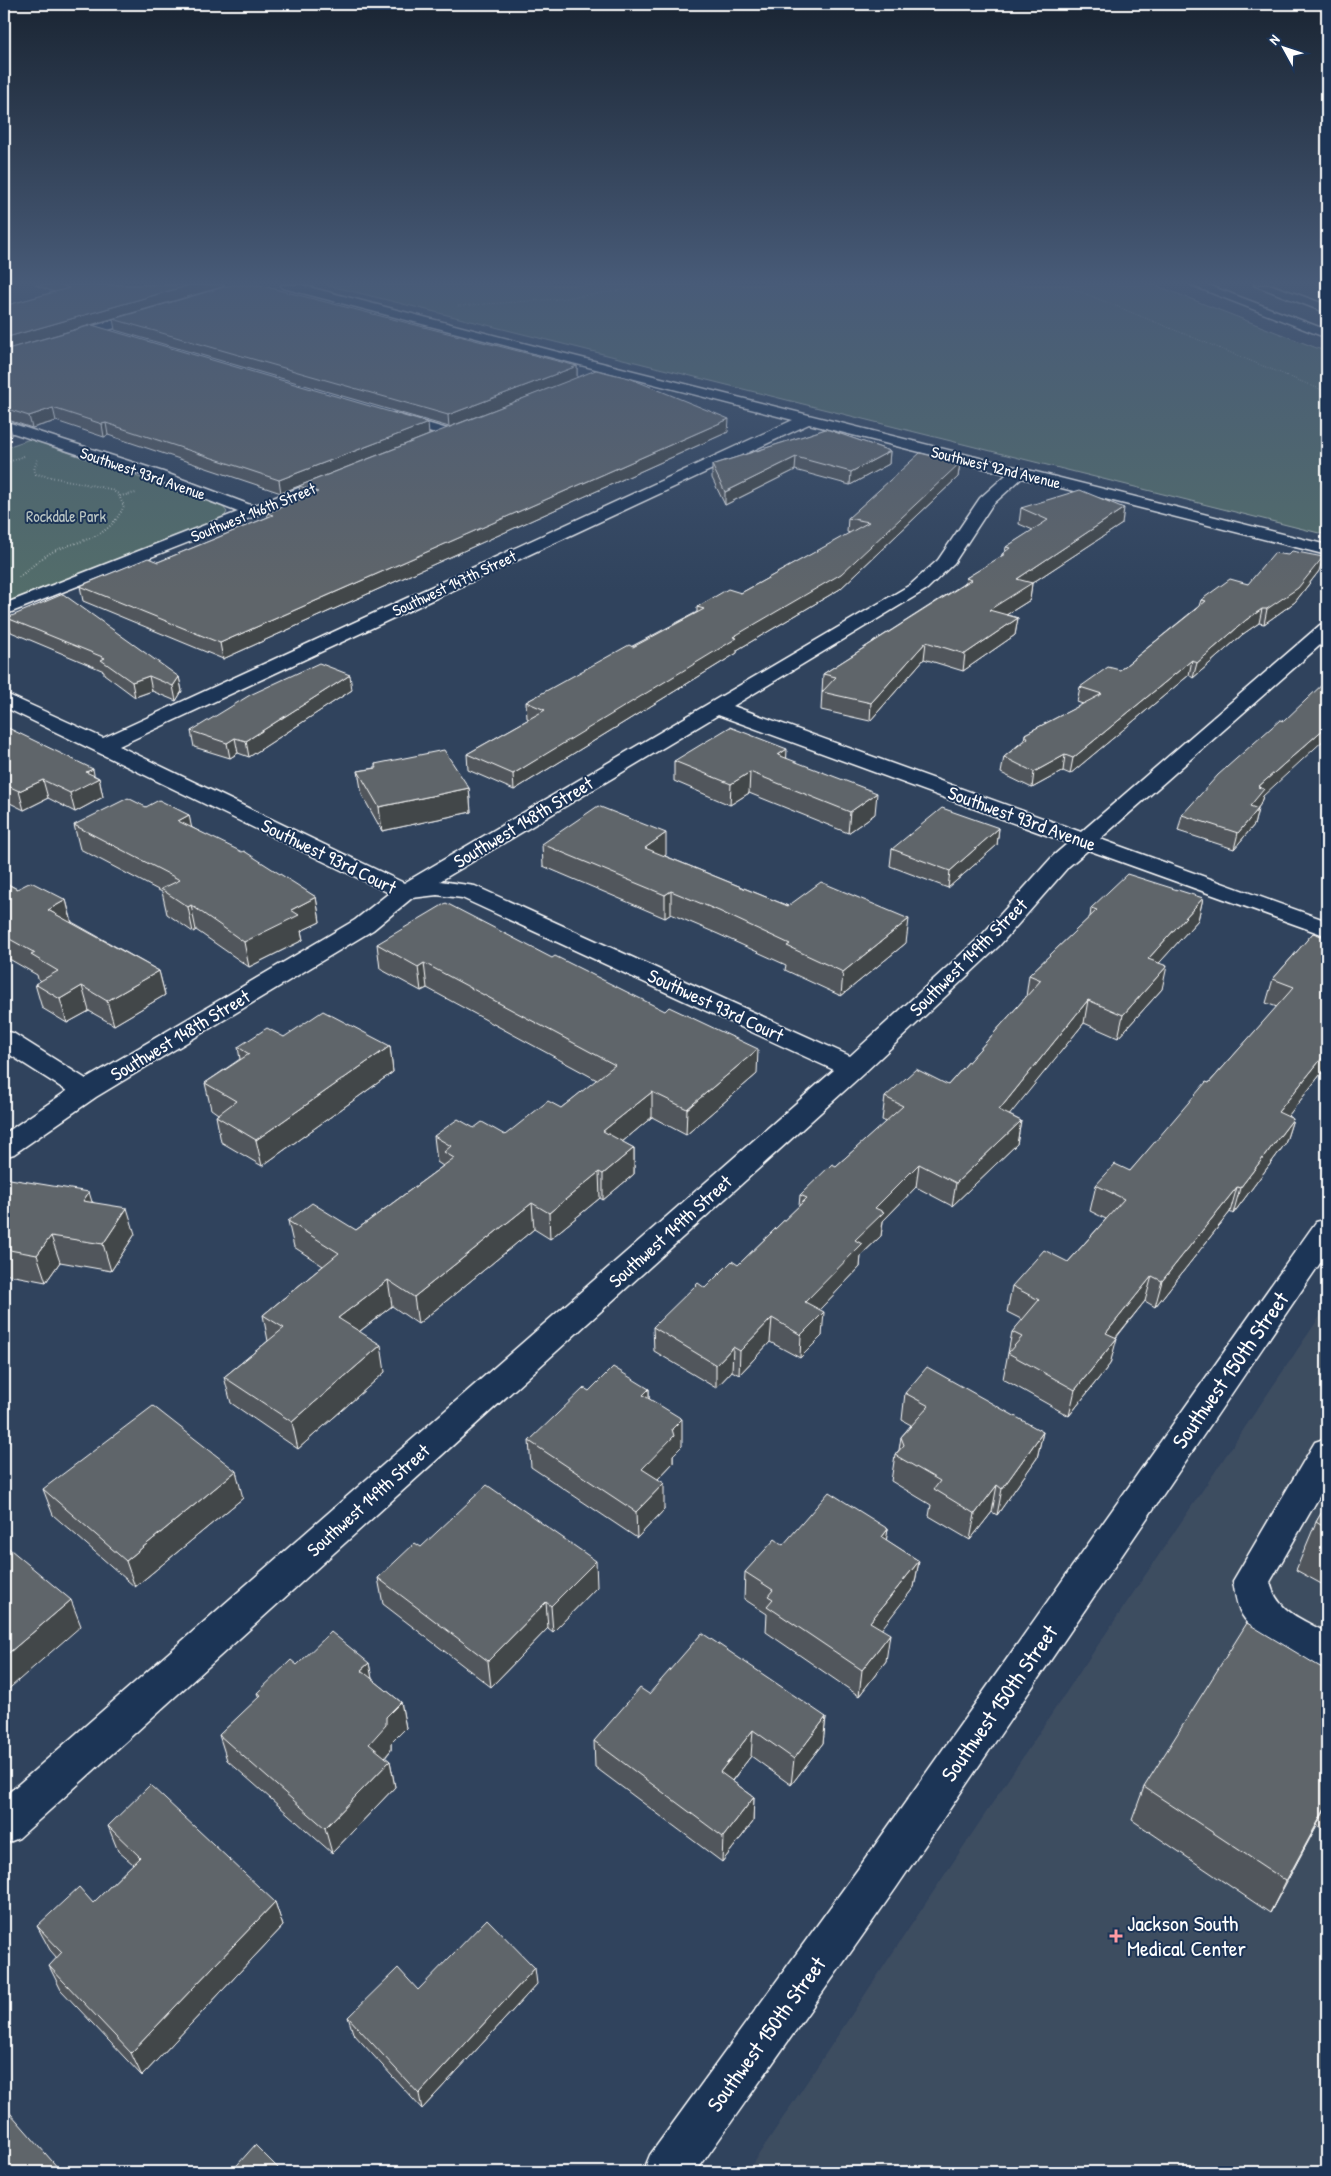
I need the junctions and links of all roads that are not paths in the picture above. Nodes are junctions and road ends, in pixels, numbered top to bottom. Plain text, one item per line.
1 (679, 387) edge
2 (382, 414) edge
3 (807, 419) junction
4 (4, 424) edge
5 (466, 427) edge
6 (449, 434) junction
7 (421, 445) edge
8 (1019, 473) junction
9 (347, 475) edge
10 (254, 512) junction
11 (1327, 550) edge
12 (4, 610) edge
13 (1327, 628) edge
14 (4, 699) edge
15 (716, 707) junction
16 (101, 747) junction
17 (1085, 840) junction
18 (405, 892) junction
19 (1327, 929) edge
20 (4, 1039) edge
21 (853, 1068) junction
22 (86, 1090) junction
23 (4, 1147) edge
24 (1327, 1230) edge
25 (1327, 1452) edge
26 (1327, 1652) edge
27 (4, 1824) edge
28 (667, 2172) edge

1 - 3 main road, Southwest 92nd Avenue
2 - 6 main road
3 - 8 main road, Southwest 92nd Avenue
3 - 16 main road, Southwest 147th Street
4 - 10 main road, Southwest 93rd Avenue
5 - 6 main road
6 - 7 main road
8 - 11 main road, Southwest 92nd Avenue
8 - 15 main road, Southwest 148th Street
9 - 10 main road, Southwest 146th Street
10 - 12 main road, Southwest 146th Street
13 - 17 main road, Southwest 149th Street
14 - 16 main road, Southwest 93rd Court
15 - 17 main road, Southwest 93rd Avenue
15 - 18 main road, Southwest 148th Street
16 - 18 main road, Southwest 93rd Court
17 - 19 main road, Southwest 93rd Avenue
17 - 21 main road, Southwest 149th Street
18 - 21 main road, Southwest 93rd Court
18 - 22 main road, Southwest 148th Street
20 - 22 main road
21 - 27 main road, Southwest 149th Street
22 - 23 main road, Southwest 148th Street
24 - 28 main road, Southwest 150th Street
25 - 26 main road

